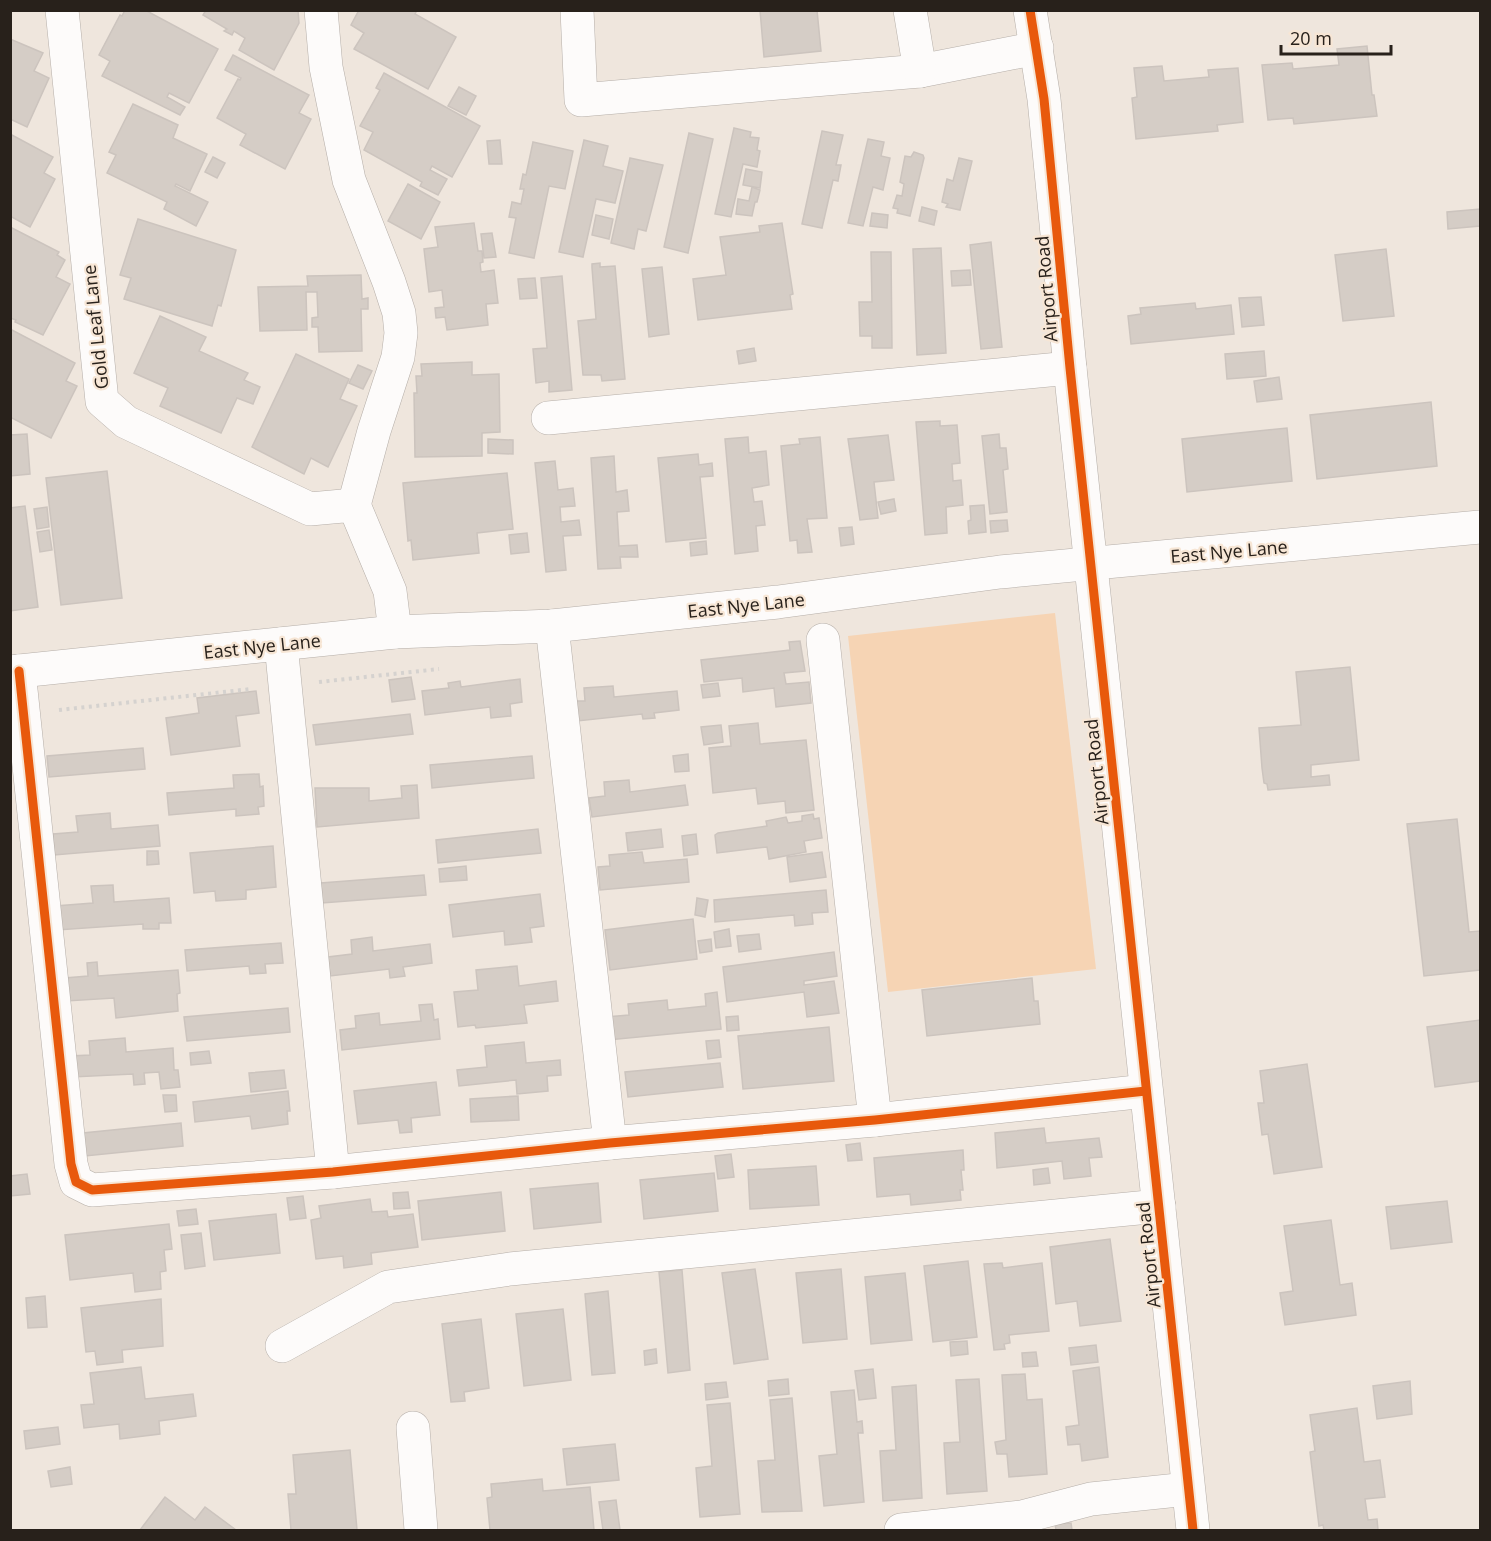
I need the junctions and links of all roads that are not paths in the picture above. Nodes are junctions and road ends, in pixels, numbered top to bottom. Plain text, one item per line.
1 (62, 10) edge
2 (321, 10) edge
3 (577, 10) edge
4 (910, 10) edge
5 (1030, 10) edge
6 (1037, 48) junction
7 (920, 71) junction
8 (1070, 368) junction
9 (548, 418) dead end
10 (354, 505) junction
11 (1480, 527) edge
12 (1092, 563) junction
13 (552, 626) junction
14 (395, 632) junction
15 (823, 640) dead end
16 (281, 644) junction
17 (15, 672) edge
18 (1146, 1091) junction
19 (875, 1120) junction
20 (610, 1143) junction
21 (333, 1172) junction
22 (1159, 1206) junction
23 (282, 1346) dead end
24 (413, 1428) dead end
25 (1188, 1488) junction
26 (421, 1530) edge
27 (901, 1530) edge
28 (1193, 1530) edge

1 - 10 street, Gold Leaf Lane
2 - 10 street
3 - 7 street
4 - 7 street
5 - 6 street, Airport Road
6 - 7 street
6 - 8 street, Airport Road
8 - 9 street
8 - 12 street, Airport Road
10 - 14 street
11 - 12 street, East Nye Lane
12 - 13 street, East Nye Lane
12 - 18 street, Airport Road
13 - 14 street, East Nye Lane
13 - 20 street
14 - 16 street, East Nye Lane
15 - 19 street
16 - 17 street, East Nye Lane
16 - 21 street
17 - 21 street
18 - 19 street
18 - 22 street, Airport Road
19 - 20 street
20 - 21 street
22 - 23 street
22 - 25 street, Airport Road
24 - 26 street
25 - 27 street
25 - 28 street, Airport Road

